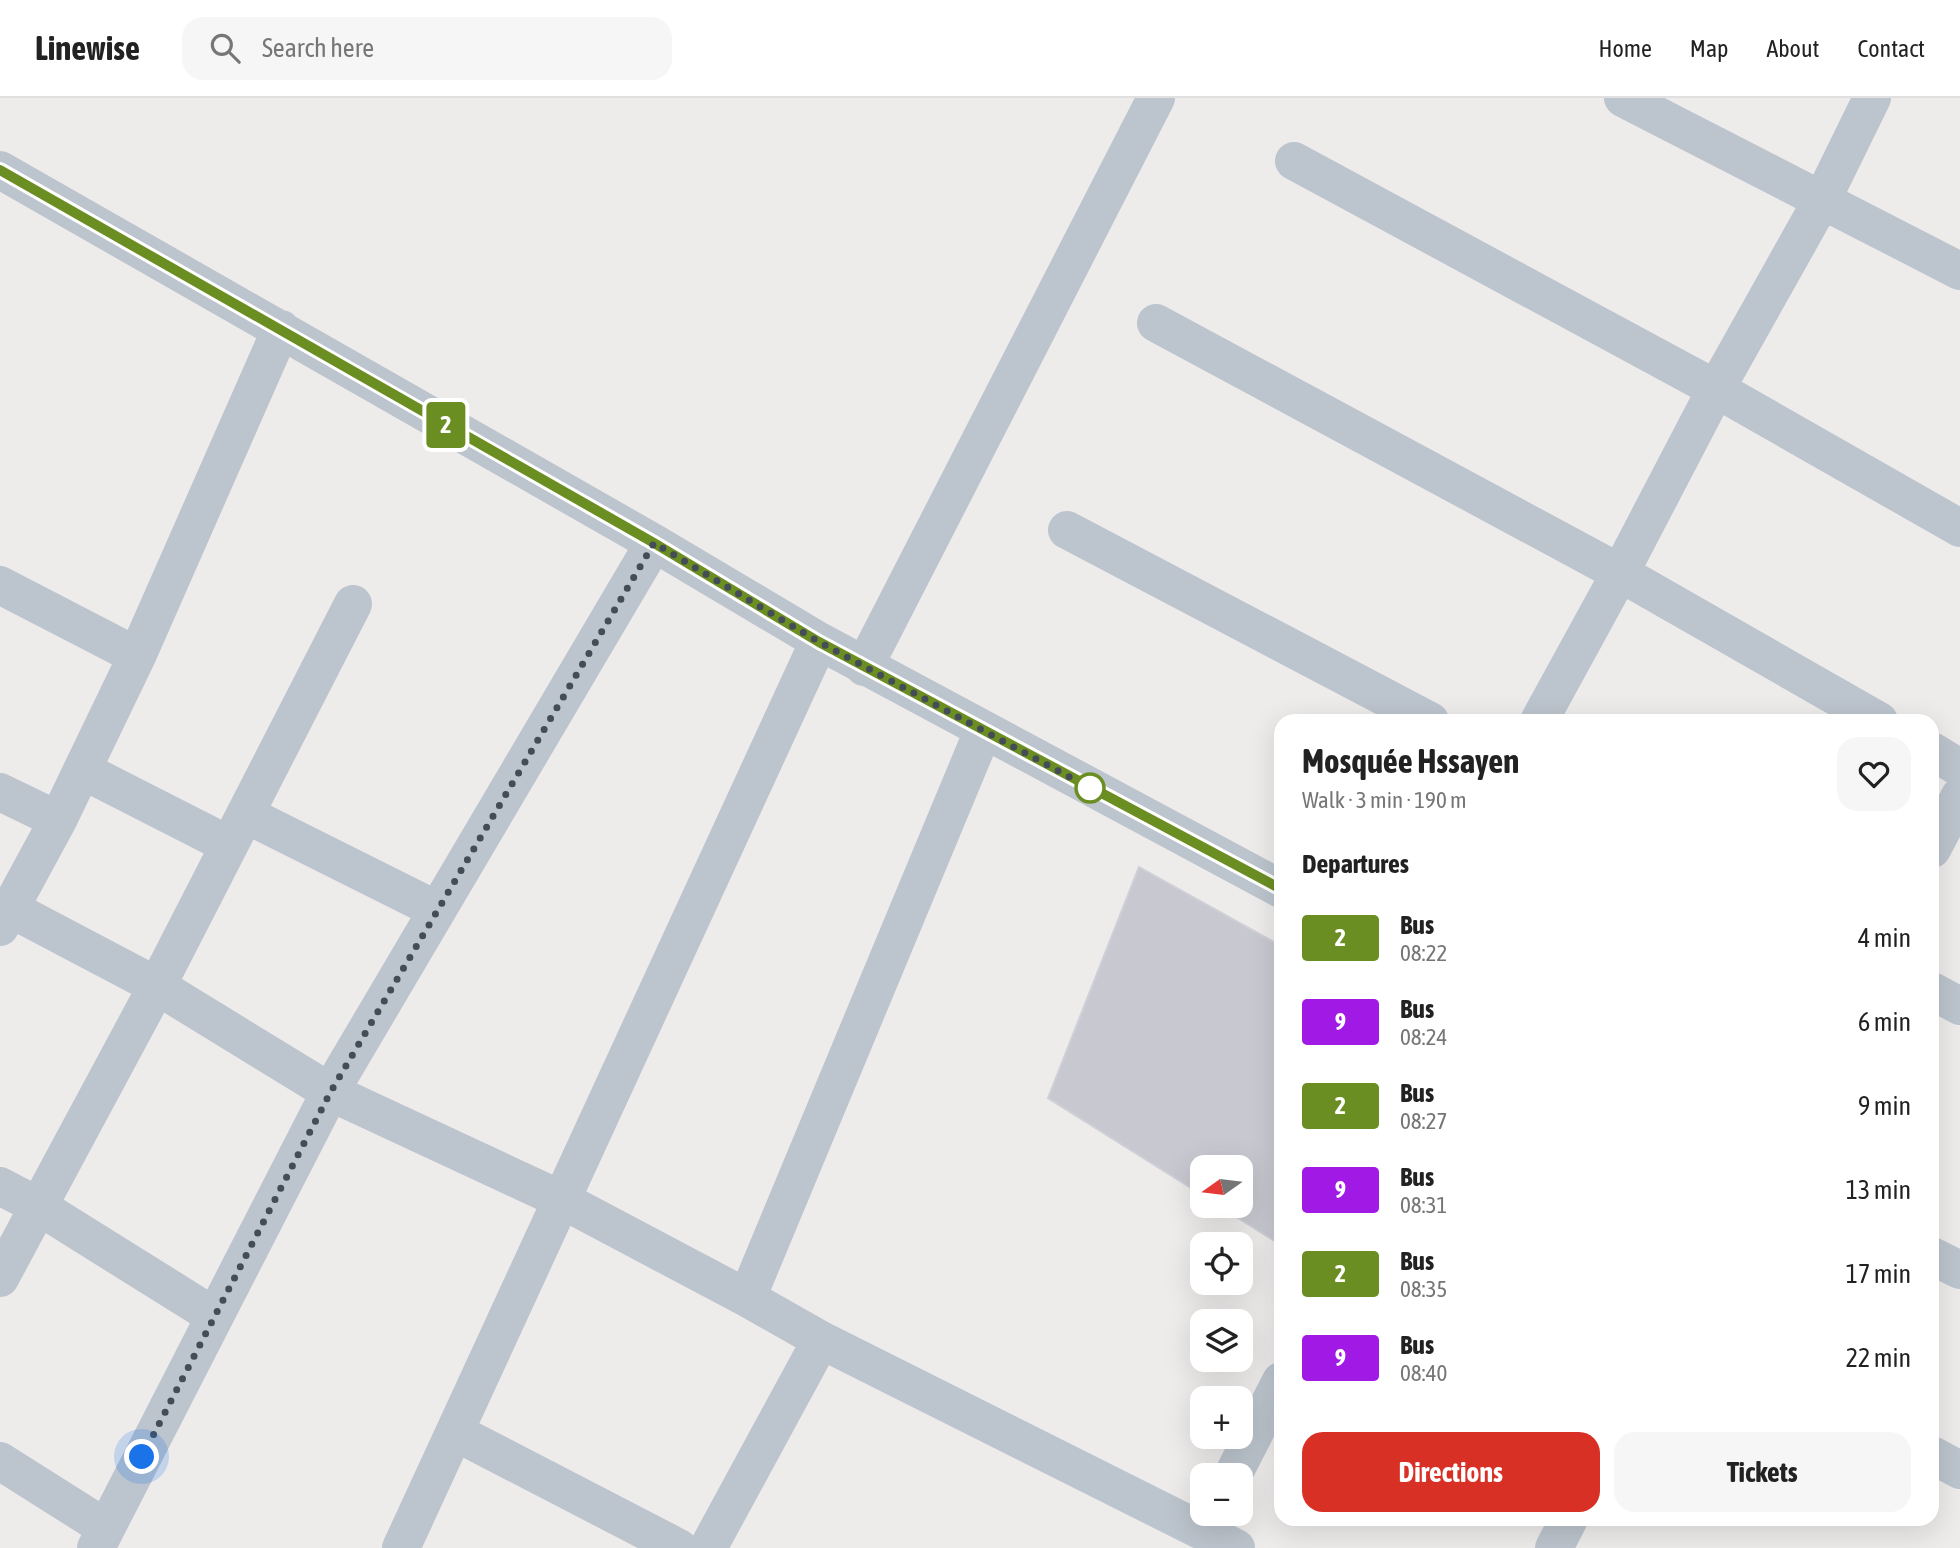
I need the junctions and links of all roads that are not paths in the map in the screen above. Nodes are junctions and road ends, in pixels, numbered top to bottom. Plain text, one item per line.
1 (1156, 98) edge
2 (1623, 98) edge
3 (1872, 98) edge
4 (1294, 161) dead end
5 (0, 170) edge
6 (1822, 200) junction
7 (1960, 271) edge
8 (1156, 323) dead end
9 (281, 329) junction
10 (1716, 388) junction
11 (1960, 528) edge
12 (1067, 530) dead end
13 (654, 543) junction
14 (1620, 573) junction
15 (0, 585) edge
16 (353, 604) dead end
17 (819, 642) junction
18 (137, 656) junction
19 (864, 667) junction
20 (1417, 714) edge
21 (1543, 714) edge
22 (1867, 714) edge
23 (983, 731) junction
24 (1939, 755) edge
25 (1960, 768) edge
26 (82, 770) junction
27 (0, 793) edge
28 (1960, 796) edge
29 (58, 820) junction
30 (237, 830) junction
31 (1939, 836) edge
32 (1274, 884) edge
33 (437, 910) junction
34 (5, 918) edge
35 (157, 986) junction
36 (1939, 995) edge
37 (1960, 1006) edge
38 (330, 1093) junction
39 (0, 1186) edge
40 (562, 1200) junction
41 (38, 1206) junction
42 (1939, 1260) edge
43 (1960, 1270) edge
44 (0, 1278) edge
45 (747, 1298) junction
46 (214, 1316) junction
47 (821, 1340) junction
48 (1274, 1395) edge
49 (455, 1432) junction
50 (1939, 1459) edge
51 (0, 1461) edge
52 (1239, 1463) edge
53 (1960, 1470) edge
54 (1212, 1535) edge
55 (101, 1538) edge
56 (401, 1548) edge
57 (679, 1548) edge
58 (708, 1548) edge

1 - 19 street
2 - 6 street
3 - 6 street
4 - 10 street
5 - 9 street
6 - 7 street
6 - 10 street
8 - 14 street
9 - 13 street
9 - 18 street
10 - 11 street
10 - 14 street
12 - 20 street
13 - 17 street
13 - 33 street
14 - 21 street
14 - 22 street
15 - 18 street
16 - 30 street
17 - 19 street
17 - 40 street
18 - 26 street
19 - 23 street
23 - 32 street
23 - 45 street
24 - 25 street
26 - 29 street
26 - 30 street
27 - 29 street
28 - 31 street
29 - 34 street
30 - 33 street
30 - 35 street
33 - 38 street
34 - 35 street
35 - 38 street
35 - 41 street
36 - 37 street
38 - 40 street
38 - 46 street
39 - 41 street
40 - 45 street
40 - 49 street
41 - 44 street
41 - 46 street
42 - 43 street
45 - 47 street
46 - 55 street
47 - 54 street
47 - 58 street
48 - 52 street
49 - 56 street
49 - 57 street
50 - 53 street
51 - 55 street

